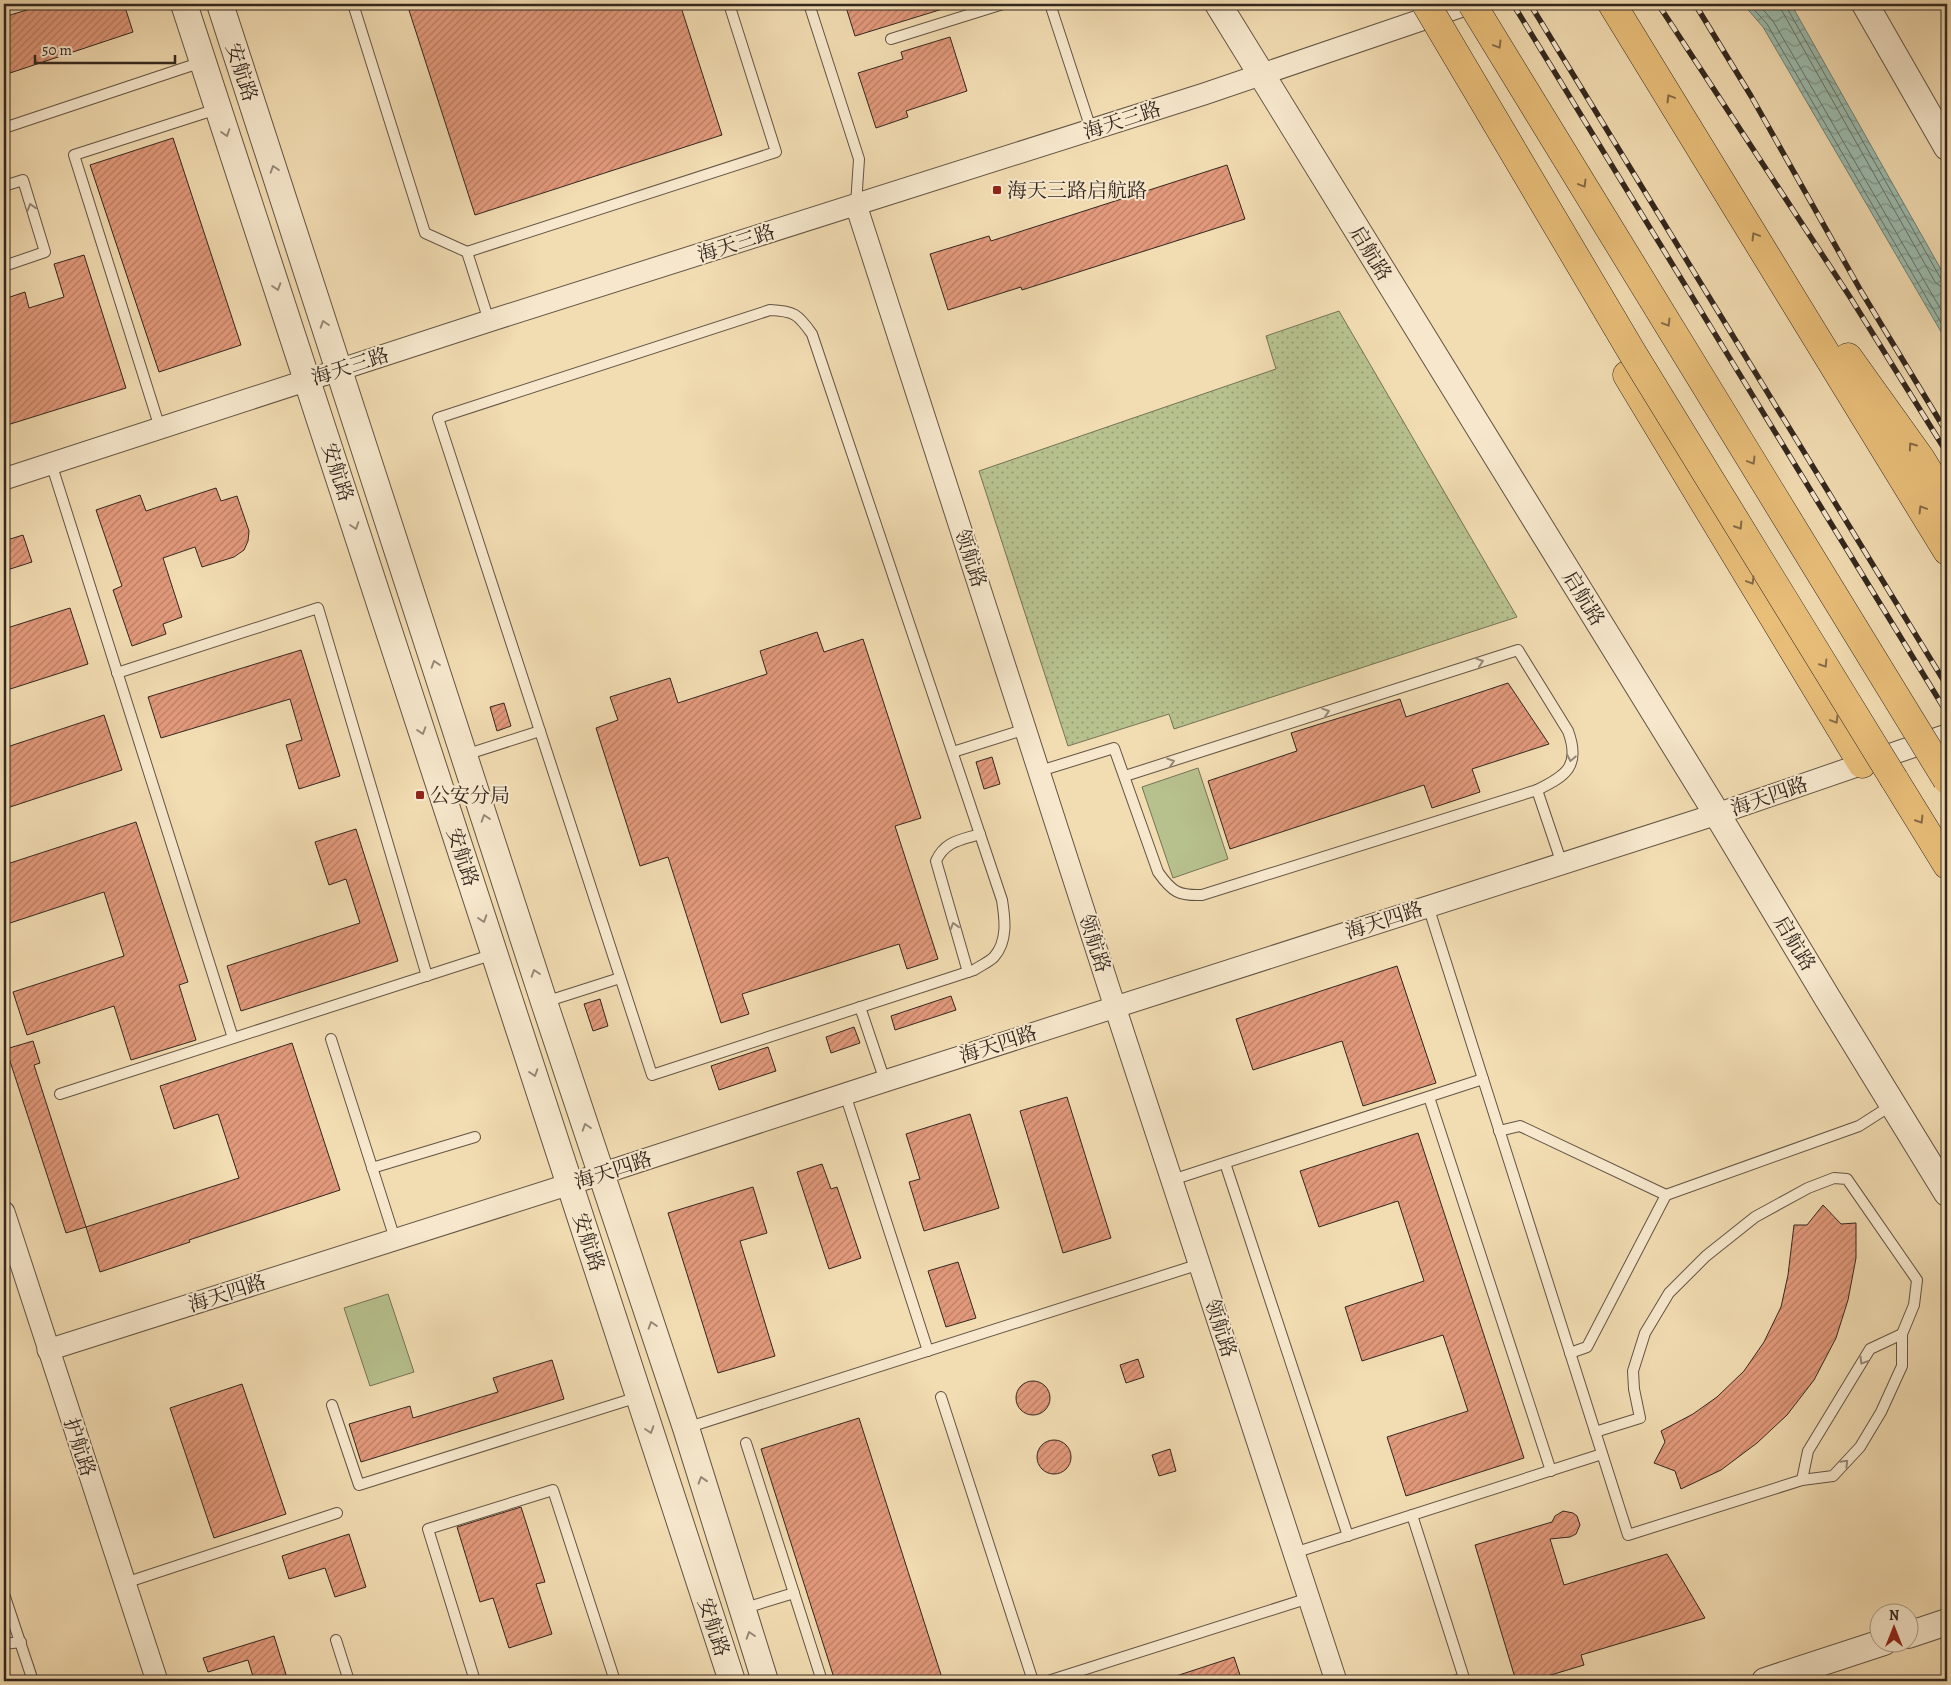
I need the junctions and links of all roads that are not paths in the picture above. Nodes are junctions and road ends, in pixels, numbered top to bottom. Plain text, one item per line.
1 (184, 4) edge
2 (220, 4) edge
3 (353, 4) edge
4 (729, 4) edge
5 (809, 4) edge
6 (1003, 4) edge
7 (1050, 4) edge
8 (1218, 4) edge
9 (1426, 4) edge
10 (1468, 4) edge
11 (1472, 4) edge
12 (1612, 4) edge
13 (1865, 4) edge
14 (891, 39) dead end
15 (203, 62) junction
16 (1260, 73) junction
17 (1475, 86) junction
18 (218, 108) junction
19 (4, 128) edge
20 (1091, 130) junction
21 (1947, 147) edge
22 (4, 186) edge
23 (856, 204) junction
24 (467, 252) junction
25 (1772, 265) junction
26 (4, 266) edge
27 (489, 321) junction
28 (339, 370) junction
29 (308, 380) junction
30 (160, 428) junction
31 (51, 463) junction
32 (4, 479) edge
33 (1947, 502) edge
34 (1947, 551) edge
35 (117, 673) junction
36 (1026, 729) junction
37 (540, 731) junction
38 (1947, 735) edge
39 (952, 752) junction
40 (464, 755) junction
41 (1862, 764) junction
42 (1040, 772) junction
43 (1124, 776) junction
44 (1947, 780) edge
45 (1537, 790) junction
46 (1717, 814) junction
47 (980, 834) junction
48 (1562, 864) junction
49 (1947, 865) edge
50 (1428, 906) junction
51 (495, 954) junction
52 (968, 972) junction
53 (427, 976) junction
54 (620, 978) junction
55 (544, 1002) junction
56 (860, 1007) junction
57 (1115, 1007) junction
58 (233, 1038) junction
59 (331, 1039) dead end
60 (1483, 1079) junction
61 (885, 1081) junction
62 (60, 1094) dead end
63 (845, 1094) junction
64 (1429, 1097) junction
65 (1893, 1105) junction
66 (1499, 1131) junction
67 (475, 1136) dead end
68 (1225, 1163) junction
69 (372, 1168) junction
70 (601, 1174) junction
71 (1172, 1180) junction
72 (570, 1184) junction
73 (1947, 1193) edge
74 (1666, 1195) junction
75 (4, 1212) edge
76 (395, 1239) junction
77 (1200, 1264) junction
78 (1902, 1334) junction
79 (48, 1350) junction
80 (928, 1351) junction
81 (1570, 1353) junction
82 (639, 1397) junction
83 (941, 1397) dead end
84 (332, 1405) dead end
85 (686, 1428) junction
86 (1595, 1432) junction
87 (746, 1443) dead end
88 (1602, 1454) junction
89 (1551, 1470) junction
90 (1802, 1480) junction
91 (337, 1513) dead end
92 (1412, 1515) junction
93 (1348, 1536) junction
94 (1294, 1553) junction
95 (125, 1583) junction
96 (794, 1593) junction
97 (4, 1594) edge
98 (1309, 1598) junction
99 (742, 1609) junction
100 (1947, 1622) edge
101 (1918, 1632) edge
102 (336, 1640) dead end
103 (21, 1642) junction
104 (4, 1644) edge
105 (1868, 1647) edge
106 (33, 1681) edge
107 (157, 1681) edge
108 (349, 1681) edge
109 (475, 1681) edge
110 (615, 1681) edge
111 (732, 1681) edge
112 (765, 1681) edge
113 (822, 1681) edge
114 (1033, 1681) edge
115 (1048, 1681) edge
116 (1336, 1681) edge
117 (1454, 1681) edge
118 (1765, 1681) edge

1 - 15 street, 安航路
28 -> 2 street, 安航路
3 - 24 lane
4 - 24 lane
5 - 23 lane
6 - 14 lane
7 - 20 lane
8 - 16 street, 启航路
9 - 17 highway, bridge
10 - 16 street, 海天三路
11 -> 44 highway, bridge
25 -> 12 highway
13 - 21 street
15 - 18 street, 安航路
15 - 19 lane
16 - 20 street, 海天三路
16 - 46 street, 启航路
17 -> 41 highway, bridge
17 -> 49 highway, bridge
18 -> 29 street, 安航路
18 - 30 lane
20 - 23 street, 海天三路
26 -> 22 lane
23 - 27 street, 海天三路
23 - 36 street, 领航路
24 - 27 lane
33 -> 25 highway
34 -> 25 highway
27 - 28 street, 海天三路
28 - 29 street, 海天三路
40 -> 28 street, 安航路
29 - 30 street, 海天三路
29 -> 51 street, 安航路
30 - 31 street, 海天三路
31 - 32 street, 海天三路
31 - 35 lane
35 - 53 lane
35 - 58 lane
36 - 39 lane
36 - 42 street, 领航路
37 - 39 lane
37 - 40 lane
37 - 54 lane
38 - 41 street, 海天四路
39 - 47 lane
55 -> 40 street, 安航路
41 - 46 street, 海天四路
42 - 43 lane
42 - 57 street, 领航路
43 - 45 lane
43 -> 45 lane
45 - 48 lane
46 - 48 street, 海天四路
46 - 65 street, 启航路
47 - 52 lane
52 -> 47 lane
48 - 50 street, 海天四路
50 - 57 street, 海天四路
50 - 60 lane
51 - 53 lane
51 -> 72 street, 安航路
52 - 56 lane
53 - 58 lane
54 - 55 lane
54 - 56 lane
70 -> 55 street, 安航路
56 - 61 lane
57 - 61 street, 海天四路
57 - 71 street, 领航路
58 - 62 lane
59 - 69 lane
60 - 64 lane
60 - 66 lane
61 - 63 street, 海天四路
63 - 70 street, 海天四路
63 - 80 lane
64 - 68 lane
64 - 89 lane
65 - 73 street, 启航路
65 - 74 lane
66 - 74 lane
66 - 81 lane
67 - 69 lane
68 - 71 lane
68 - 93 lane
69 - 76 lane
70 - 72 street, 海天四路
85 -> 70 street, 安航路
71 - 77 street, 领航路
72 - 76 street, 海天四路
72 - 82 street, 安航路
74 - 81 lane
75 - 79 street, 护航路
76 - 79 street, 海天四路
77 - 80 lane
77 - 94 street, 领航路
78 - 86 lane
78 -> 90 lane
90 -> 78 lane
79 - 95 street, 护航路
80 - 85 lane
81 - 86 lane
82 - 84 lane
82 -> 111 street, 安航路
83 - 114 lane
99 -> 85 street, 安航路
86 - 88 lane
87 - 96 lane
88 - 89 lane
88 - 90 lane
89 - 92 lane
91 - 95 lane
92 - 93 lane
92 - 117 lane
93 - 94 lane
94 - 98 street, 领航路
95 - 107 street, 护航路
96 - 99 lane
96 - 113 lane
97 - 103 lane
98 - 115 lane
98 - 116 street, 领航路
112 -> 99 street, 安航路
100 - 101 street
102 - 108 lane
103 - 104 lane
103 - 106 lane
105 - 118 street
109 - 110 lane

